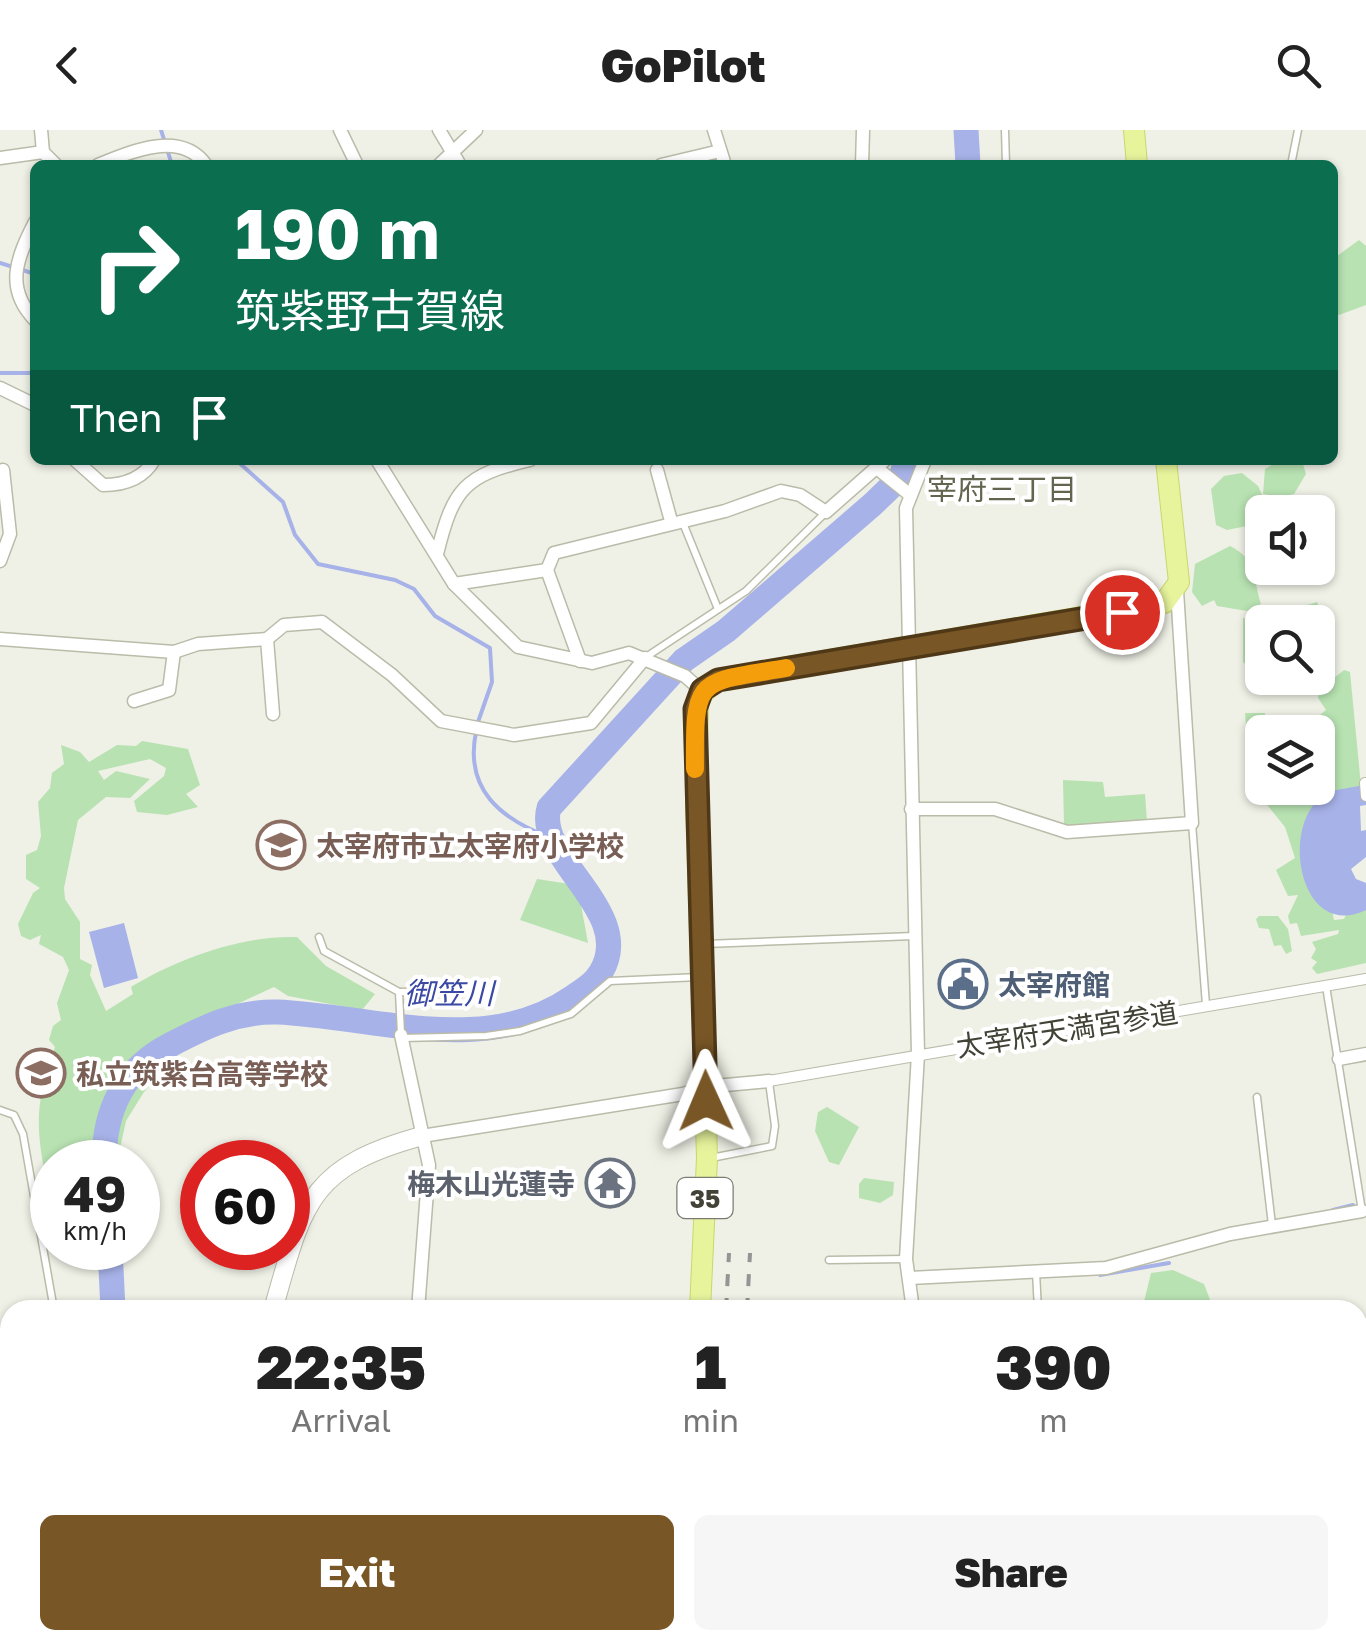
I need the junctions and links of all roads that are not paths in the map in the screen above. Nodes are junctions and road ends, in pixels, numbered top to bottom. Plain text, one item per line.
1 (42, 130) edge
2 (340, 130) edge
3 (440, 130) edge
4 (476, 130) edge
5 (714, 130) edge
6 (864, 130) edge
7 (1005, 130) edge
8 (1134, 130) edge
9 (1298, 130) edge
10 (171, 137) edge
11 (454, 151) junction
12 (44, 152) junction
13 (0, 158) edge
14 (723, 158) edge
15 (51, 160) edge
16 (110, 160) edge
17 (202, 160) edge
18 (355, 160) edge
19 (444, 160) edge
20 (458, 160) edge
21 (862, 160) edge
22 (1006, 160) edge
23 (1137, 160) edge
24 (1292, 160) edge
25 (30, 231) edge
26 (7, 275) edge
27 (30, 312) edge
28 (0, 388) edge
29 (30, 403) edge
30 (81, 465) edge
31 (152, 465) edge
32 (380, 465) edge
33 (499, 465) edge
34 (923, 465) edge
35 (1166, 465) edge
36 (882, 467) edge
37 (3, 470) dead end
38 (657, 470) dead end
39 (907, 493) junction
40 (826, 512) junction
41 (676, 520) junction
42 (437, 554) junction
43 (0, 562) edge
44 (547, 570) junction
45 (454, 584) junction
46 (1177, 591) junction
47 (718, 609) junction
48 (0, 639) edge
49 (267, 639) junction
50 (907, 648) junction
51 (174, 652) junction
52 (649, 659) junction
53 (580, 661) junction
54 (702, 690) junction
55 (134, 701) dead end
56 (273, 714) dead end
57 (1364, 783) edge
58 (1366, 796) edge
59 (911, 809) junction
60 (1192, 822) junction
61 (319, 936) dead end
62 (914, 936) junction
63 (702, 944) junction
64 (703, 976) junction
65 (1366, 980) edge
66 (1326, 986) junction
67 (442, 991) dead end
68 (400, 993) junction
69 (1206, 1006) junction
70 (401, 1037) junction
71 (918, 1054) junction
72 (1366, 1054) edge
73 (1339, 1059) junction
74 (769, 1081) junction
75 (704, 1087) junction
76 (1257, 1097) dead end
77 (0, 1110) edge
78 (422, 1136) junction
79 (706, 1158) junction
80 (1362, 1210) joint
81 (1272, 1227) junction
82 (906, 1259) junction
83 (830, 1260) dead end
84 (1036, 1270) junction
85 (910, 1278) junction
86 (52, 1300) edge
87 (276, 1300) edge
88 (419, 1300) edge
89 (700, 1300) edge
90 (912, 1300) edge
91 (1038, 1300) edge

1 - 12 street
2 - 18 street
3 - 11 street
4 - 11 street
5 - 14 street
6 - 21 street
7 - 22 lane
8 - 23 main road
9 - 24 lane
10 - 16 street
10 - 17 street
11 - 19 street
11 - 20 street
12 - 13 street
12 - 15 street
25 - 26 street
26 - 27 street
28 - 29 street
30 - 31 street
32 - 42 street
33 - 42 street
34 - 39 street
35 - 46 main road
36 - 39 street
36 - 40 street
37 - 43 street
38 - 41 street
39 - 50 street
40 - 41 street
40 - 47 lane
41 - 44 street
41 - 47 lane
42 - 45 street
44 - 45 street
44 - 53 street
45 - 53 street
46 - 50 main road
46 - 60 street
47 - 52 lane
48 - 51 street
49 - 51 street
49 - 52 street
49 - 56 street
50 - 54 main road
50 - 59 street
51 - 55 street
52 - 53 street
52 - 54 street
54 - 63 main road, 35
57 - 58 street
59 - 60 street
59 - 62 street
60 - 69 lane
61 - 68 lane
62 - 63 lane
62 - 71 street
63 - 64 main road, 35
64 - 70 lane
64 - 75 main road, 35
65 - 66 street, 太宰府天満宮参道
66 - 69 street, 太宰府天満宮参道
66 - 73 lane
67 - 68 lane
68 - 70 lane
69 - 71 street, 太宰府天満宮参道
70 - 78 street
71 - 74 street, 太宰府天満宮参道
71 - 82 street
72 - 73 street
73 - 80 lane
74 - 75 street
74 - 79 lane
75 - 78 street
75 - 79 main road, 35
76 - 81 lane
77 - 86 lane
78 - 87 street
78 - 88 street
79 - 89 main road, 35
80 - 81 street
81 - 84 street
82 - 83 lane
82 - 85 street
84 - 85 street
84 - 91 lane
85 - 90 street

